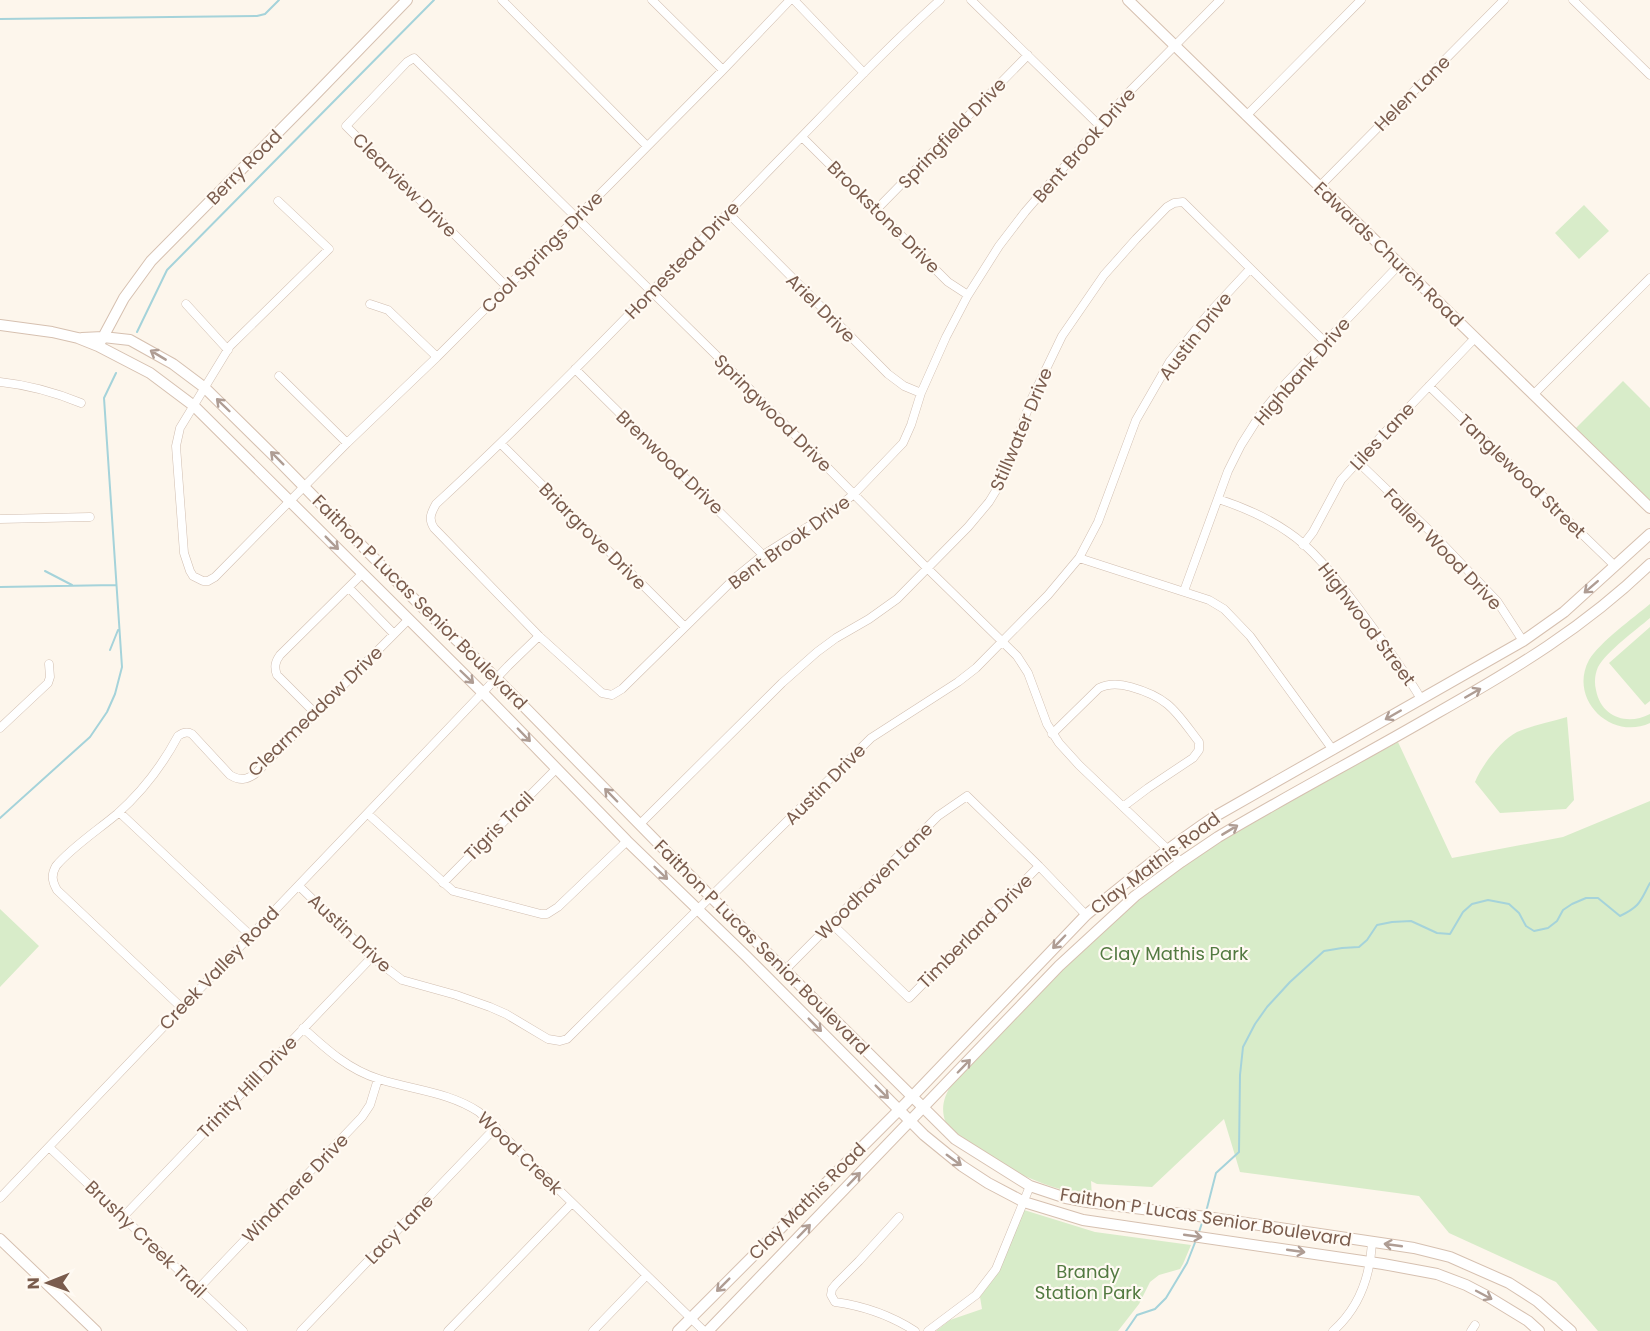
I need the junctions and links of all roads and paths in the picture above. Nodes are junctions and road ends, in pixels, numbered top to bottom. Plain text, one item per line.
1 (407, 0) edge
2 (502, 0) edge
3 (652, 0) edge
4 (792, 0) edge
5 (940, 0) edge
6 (971, 0) edge
7 (1128, 0) edge
8 (1220, 0) edge
9 (1361, 0) edge
10 (1504, 0) edge
11 (1573, 0) edge
12 (1174, 46) junction
13 (1028, 55) junction
14 (414, 58) joint
15 (723, 70) junction
16 (864, 73) junction
17 (1650, 75) edge
18 (1246, 116) junction
19 (1100, 126) junction
20 (802, 137) junction
21 (647, 146) junction
22 (1319, 187) junction
23 (278, 201) dead end
24 (876, 210) junction
25 (728, 213) junction
26 (576, 218) junction
27 (1400, 264) junction
28 (1250, 269) junction
29 (1650, 278) edge
30 (507, 287) junction
31 (651, 291) junction
32 (968, 295) junction
33 (186, 304) dead end
34 (370, 304) dead end
35 (0, 325) edge
36 (1475, 338) junction
37 (101, 342) junction
38 (1325, 342) junction
39 (228, 350) junction
40 (437, 357) junction
41 (575, 369) junction
42 (279, 376) dead end
43 (0, 382) edge
44 (1429, 386) junction
45 (205, 388) junction
46 (921, 393) junction
47 (1533, 395) junction
48 (81, 403) dead end
49 (194, 406) junction
50 (347, 443) junction
51 (501, 444) junction
52 (1358, 461) junction
53 (304, 487) junction
54 (854, 494) junction
55 (1218, 499) junction
56 (290, 502) junction
57 (1650, 508) edge
58 (90, 517) dead end
59 (0, 519) edge
60 (431, 523) joint
61 (1650, 534) edge
62 (1303, 545) junction
63 (764, 555) junction
64 (1079, 558) junction
65 (1650, 564) edge
66 (1615, 566) junction
67 (928, 569) junction
68 (362, 574) junction
69 (349, 588) junction
70 (1184, 591) junction
71 (408, 620) junction
72 (685, 627) junction
73 (394, 634) junction
74 (539, 636) junction
75 (1523, 641) junction
76 (1002, 642) junction
77 (49, 664) dead end
78 (496, 678) junction
79 (483, 693) junction
80 (1422, 699) junction
81 (315, 713) junction
82 (0, 728) edge
83 (1052, 734) junction
84 (1333, 750) junction
85 (556, 769) junction
86 (1124, 806) junction
87 (119, 812) junction
88 (368, 814) junction
89 (640, 824) junction
90 (627, 840) junction
91 (1169, 849) junction
92 (1181, 862) junction
93 (1039, 866) junction
94 (443, 883) junction
95 (299, 886) junction
96 (711, 897) junction
97 (698, 910) junction
98 (1086, 915) junction
99 (832, 924) junction
100 (250, 935) junction
101 (372, 957) junction
102 (785, 970) junction
103 (806, 990) junction
104 (793, 1003) junction
105 (182, 1008) junction
106 (303, 1028) junction
107 (378, 1079) junction
108 (912, 1096) junction
109 (923, 1108) junction
110 (899, 1110) junction
111 (910, 1122) junction
112 (496, 1127) junction
113 (49, 1147) junction
114 (1030, 1186) junction
115 (818, 1190) junction
116 (0, 1198) edge
117 (1024, 1202) junction
118 (572, 1203) junction
119 (831, 1203) junction
120 (123, 1217) junction
121 (899, 1217) dead end
122 (0, 1239) edge
123 (1372, 1243) junction
124 (761, 1247) junction
125 (776, 1260) junction
126 (1370, 1262) junction
127 (646, 1276) junction
128 (198, 1289) junction
129 (690, 1318) junction
130 (96, 1331) edge
131 (243, 1331) edge
132 (302, 1331) edge
133 (448, 1331) edge
134 (593, 1331) edge
135 (678, 1331) edge
136 (706, 1331) edge
137 (915, 1331) edge
138 (928, 1331) edge
139 (1333, 1331) edge
140 (1539, 1331) edge
141 (1571, 1331) edge

1 - 37 main road, Berry Road
2 - 21 street
3 - 15 street
4 - 15 street, Cool Springs Drive
4 - 16 street
5 - 16 street, Homestead Drive
6 - 13 street
7 - 12 main road, Edwards Church Road
8 - 12 street, Bent Brook Drive
9 - 18 street
10 - 22 street, Helen Lane
11 - 17 street
12 - 18 main road, Edwards Church Road
12 - 19 street, Bent Brook Drive
13 - 19 street
13 - 24 street, Springfield Drive
14 - 26 street, Springwood Drive
14 - 30 street, Clearview Drive
15 - 21 street, Cool Springs Drive
16 - 20 street, Homestead Drive
18 - 22 main road, Edwards Church Road
19 - 32 street, Bent Brook Drive
20 - 24 street, Brookstone Drive
20 - 25 street, Homestead Drive
21 - 26 street, Cool Springs Drive
22 - 27 main road, Edwards Church Road
23 - 39 street, Cool Springs Drive
24 - 32 street, Brookstone Drive
25 - 31 street, Homestead Drive
25 - 46 street, Ariel Drive
26 - 30 street, Cool Springs Drive
26 - 31 street, Springwood Drive
27 - 36 main road, Edwards Church Road
27 - 38 street, Highbank Drive
28 - 38 street, Stillwater Drive
28 - 64 street, Austin Drive
28 - 67 street, Stillwater Drive
29 - 47 street
30 - 40 street, Cool Springs Drive
31 - 41 street, Homestead Drive
31 - 54 street, Springwood Drive
32 - 46 street, Bent Brook Drive
33 - 39 street
34 - 40 street
35 - 37 main road, Faithon P Lucas Senior Boulevard
36 - 44 street, Liles Lane
36 - 47 main road, Edwards Church Road
45 -> 37 main road, Faithon P Lucas Senior Boulevard
37 - 49 main road, Faithon P Lucas Senior Boulevard
38 - 55 street, Highbank Drive
39 - 45 street, Cool Springs Drive
40 - 50 street, Cool Springs Drive
41 - 51 street, Homestead Drive
41 - 63 street, Brenwood Drive
42 - 50 street
43 - 48 street
44 - 52 street, Liles Lane
44 - 66 street, Tanglewood Street
45 - 49 street, Cool Springs Drive
53 -> 45 main road, Faithon P Lucas Senior Boulevard
46 - 54 street, Bent Brook Drive
47 - 57 main road, Edwards Church Road
49 - 56 main road, Faithon P Lucas Senior Boulevard
49 - 56 street, Cool Springs Drive
50 - 53 street, Cool Springs Drive
51 - 60 street, Homestead Drive
51 - 72 street, Briargrove Drive
52 - 62 street, Liles Lane
52 - 75 street, Fallen Wood Drive
53 - 56 street, Cool Springs Drive
53 - 78 main road, Faithon P Lucas Senior Boulevard
54 - 63 street, Bent Brook Drive
54 - 67 street, Springwood Drive
55 - 62 street, Highwood Street
55 - 70 street, Highbank Drive
56 -> 68 main road, Faithon P Lucas Senior Boulevard
58 - 59 street
60 - 74 street, Bent Brook Drive
61 - 66 main road, Clay Mathis Road
62 - 80 street, Highwood Street
63 - 72 street, Bent Brook Drive
64 - 70 street
64 - 76 street, Austin Drive
92 -> 65 main road, Clay Mathis Road
66 -> 75 main road, Clay Mathis Road
67 - 76 street, Springwood Drive
67 - 89 street, Stillwater Drive
68 - 69 street
68 - 71 main road, Faithon P Lucas Senior Boulevard
69 - 73 street
69 - 81 street
70 - 84 street
71 - 73 street, Clearmeadow Drive
71 -> 79 main road, Faithon P Lucas Senior Boulevard
72 - 74 street, Bent Brook Drive
73 - 81 street, Clearmeadow Drive
74 - 78 street, Creek Valley Road
75 - 80 main road, Clay Mathis Road
76 - 83 street, Springwood Drive
76 - 96 street, Austin Drive
77 - 82 street
78 - 79 street, Creek Valley Road
89 -> 78 main road, Faithon P Lucas Senior Boulevard
79 -> 85 main road, Faithon P Lucas Senior Boulevard
79 - 88 street, Creek Valley Road
80 -> 84 main road, Clay Mathis Road
81 - 87 street, Clearmeadow Drive
83 - 86 street, Springwood Drive
83 - 86 street
84 - 91 main road, Clay Mathis Road
85 - 90 main road, Faithon P Lucas Senior Boulevard
85 - 94 street, Tigris Trail
86 - 91 street, Springwood Drive
87 - 100 street
87 - 105 street, Clearmeadow Drive
88 - 94 street
88 - 95 street, Creek Valley Road
89 - 96 main road, Faithon P Lucas Senior Boulevard
90 - 94 street
90 -> 97 main road, Faithon P Lucas Senior Boulevard
91 - 92 street, Springwood Drive
91 - 98 main road, Clay Mathis Road
109 -> 92 main road, Clay Mathis Road
93 - 98 street
93 - 99 street, Woodhaven Lane
93 - 99 street, Timberland Drive
95 - 100 street, Creek Valley Road
95 - 101 street, Austin Drive
96 - 97 street, Austin Drive
96 - 102 main road, Faithon P Lucas Senior Boulevard
97 - 101 street, Austin Drive
97 - 104 main road, Faithon P Lucas Senior Boulevard
98 -> 108 main road, Clay Mathis Road
99 - 102 street, Woodhaven Lane
100 - 105 street, Creek Valley Road
101 - 106 street, Trinity Hill Drive
102 - 103 main road, Faithon P Lucas Senior Boulevard
103 - 104 main road
103 - 108 main road, Faithon P Lucas Senior Boulevard
104 -> 110 main road, Faithon P Lucas Senior Boulevard
105 - 113 street, Creek Valley Road
106 - 107 street, Wood Creek
106 - 120 street, Trinity Hill Drive
107 - 112 street, Wood Creek
107 - 128 street, Windmere Drive
108 - 109 main road, Faithon P Lucas Senior Boulevard
108 - 110 main road, Clay Mathis Road
109 - 111 main road, Clay Mathis Road
109 - 114 main road, Faithon P Lucas Senior Boulevard
110 - 111 main road, Faithon P Lucas Senior Boulevard
110 - 115 main road, Clay Mathis Road
111 -> 117 main road, Faithon P Lucas Senior Boulevard
119 -> 111 main road, Clay Mathis Road
112 - 118 street, Wood Creek
112 - 132 street, Lacy Lane
113 - 116 street, Creek Valley Road
113 - 120 street, Brushy Creek Trail
114 - 117 street
114 - 123 main road, Faithon P Lucas Senior Boulevard
115 - 119 main road
115 - 124 main road, Clay Mathis Road
117 -> 126 main road, Faithon P Lucas Senior Boulevard
117 - 138 street
118 - 127 street, Wood Creek
118 - 133 street
125 -> 119 main road, Clay Mathis Road
120 - 128 street, Brushy Creek Trail
121 - 137 street
122 - 130 main road
123 - 126 street
141 -> 123 main road, Faithon P Lucas Senior Boulevard
124 - 125 main road
124 -> 129 main road, Clay Mathis Road
125 - 136 main road, Clay Mathis Road
126 - 139 street
126 -> 140 main road, Faithon P Lucas Senior Boulevard
127 - 129 street, Wood Creek
127 - 134 street
128 - 131 street, Brushy Creek Trail
129 - 135 main road, Clay Mathis Road
129 - 136 street, Wood Creek

